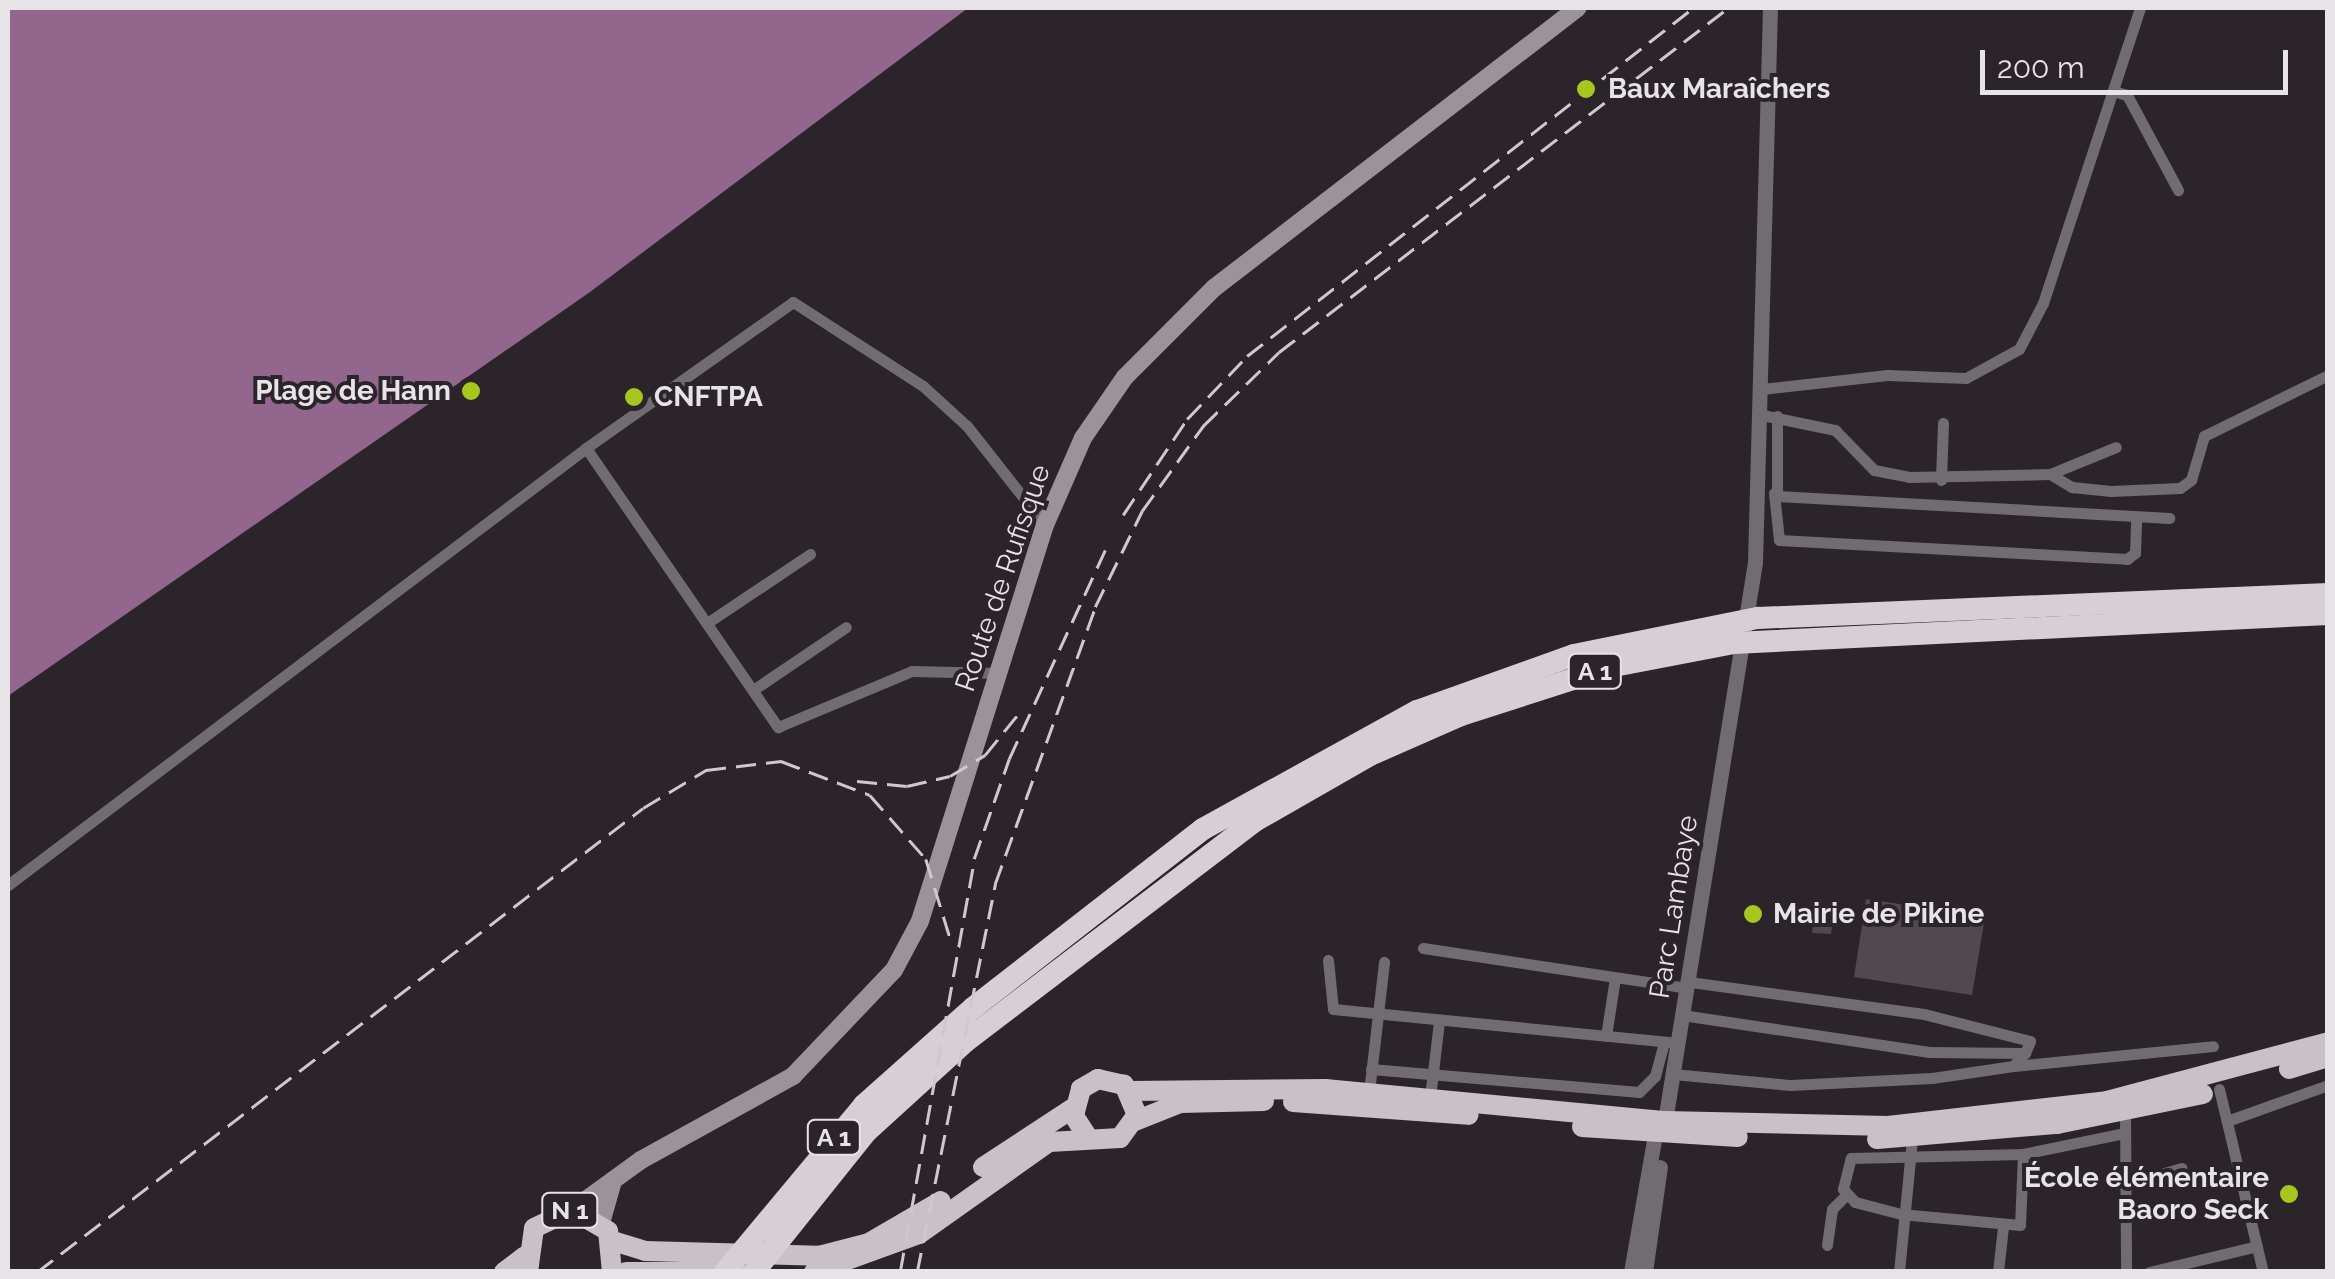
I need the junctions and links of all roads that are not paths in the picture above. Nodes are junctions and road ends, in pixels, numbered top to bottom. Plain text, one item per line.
1 (1578, 8) edge
2 (1770, 8) edge
3 (2140, 8) edge
4 (2113, 91) junction
5 (2178, 190) dead end
6 (2328, 375) edge
7 (1762, 388) junction
8 (1769, 416) junction
9 (1943, 423) dead end
10 (2116, 447) dead end
11 (586, 448) junction
12 (2050, 474) junction
13 (1940, 480) junction
14 (1774, 493) junction
15 (2136, 518) junction
16 (2169, 518) dead end
17 (1045, 525) junction
18 (810, 554) dead end
19 (2328, 580) edge
20 (2328, 594) edge
21 (2226, 597) junction
22 (2328, 614) edge
23 (707, 623) junction
24 (846, 626) dead end
25 (999, 673) junction
26 (753, 690) junction
27 (8, 886) edge
28 (1423, 948) dead end
29 (1328, 960) dead end
30 (1384, 962) dead end
31 (1615, 978) junction
32 (1688, 985) junction
33 (1682, 1015) junction
34 (1380, 1016) junction
35 (1439, 1022) junction
36 (1606, 1036) junction
37 (1671, 1042) junction
38 (2328, 1042) edge
39 (2213, 1046) dead end
40 (2025, 1053) junction
41 (2328, 1057) edge
42 (2013, 1066) junction
43 (1371, 1069) junction
44 (1434, 1072) junction
45 (1673, 1074) junction
46 (2328, 1085) edge
47 (2219, 1089) junction
48 (1130, 1090) junction
49 (1369, 1092) junction
50 (1430, 1097) junction
51 (1074, 1108) junction
52 (1135, 1121) junction
53 (2227, 1121) junction
54 (2124, 1123) junction
55 (1662, 1131) junction
56 (1087, 1136) junction
57 (1910, 1150) junction
58 (2022, 1154) junction
59 (2182, 1168) dead end
60 (616, 1176) junction
61 (2123, 1185) junction
62 (1845, 1196) junction
63 (572, 1210) junction
64 (1901, 1214) junction
65 (934, 1216) junction
66 (601, 1222) junction
67 (2003, 1227) junction
68 (890, 1241) junction
69 (613, 1242) junction
70 (1827, 1245) dead end
71 (2257, 1246) junction
72 (526, 1264) edge
73 (504, 1272) edge
74 (612, 1272) edge
75 (626, 1272) edge
76 (726, 1272) edge
77 (737, 1272) edge
78 (754, 1272) edge
79 (814, 1272) edge
80 (1632, 1272) edge
81 (1645, 1272) edge
82 (1899, 1272) edge
83 (1998, 1272) edge
84 (2126, 1272) edge
85 (2149, 1272) edge
86 (2263, 1272) edge

1 - 17 main road, Route de Rufisque / N 1
2 - 7 street, Parc Lambaye
3 - 4 street
4 - 5 street
4 - 7 street
6 - 12 street
7 - 8 street, Parc Lambaye
8 - 13 street
8 - 14 street
8 - 32 street, Parc Lambaye
9 - 13 street
10 - 12 street
11 - 17 street
11 - 23 street
11 - 27 street
12 - 13 street
14 - 15 street
14 - 15 street
15 - 16 street
17 - 25 main road, Route de Rufisque / N 1
18 - 23 street
19 - 21 highway
20 - 21 highway, A 1
21 - 76 highway, A 1
22 - 78 highway, A 1
23 - 26 street
24 - 26 street
25 - 26 street
25 - 60 main road, Route de Rufisque / N 1
28 - 31 street
29 - 34 street
30 - 34 street
31 - 32 street
31 - 36 street
32 - 33 street, Parc Lambaye
32 - 40 street
33 - 37 street, Parc Lambaye
33 - 40 street
34 - 35 street
34 - 43 street
35 - 36 street
35 - 44 street
36 - 37 street
37 - 44 street
37 - 45 street, Parc Lambaye
38 - 55 highway
39 - 42 street
40 - 42 street
41 - 47 highway
42 - 45 street
43 - 44 street
43 - 49 street
44 - 50 street
45 - 55 street, Parc Lambaye
46 - 53 street
47 - 53 street
47 - 54 highway
48 - 49 highway
48 - 51 highway
48 - 52 highway
49 - 50 highway
50 - 55 highway
51 - 56 highway
51 - 65 highway
52 - 55 highway
52 - 56 highway
53 - 71 street
54 - 57 highway
54 - 58 street
54 - 61 street
55 - 57 highway
55 - 80 street
55 - 81 street
56 - 65 highway
57 - 58 street
57 - 62 street
57 - 64 street
58 - 67 street
59 - 61 street
60 - 63 main road, Route de Rufisque / N 1
60 - 66 main road, N 1
61 - 84 street
62 - 64 street
62 - 70 street
63 - 66 highway, N 1
63 - 72 highway, N 1
64 - 67 street
64 - 82 street
65 - 68 highway
66 - 69 highway, N 1
67 - 83 street
68 - 69 highway
68 - 79 highway
69 - 74 highway, N 1
71 - 85 street
71 - 86 street
72 - 73 highway, N 1
75 - 77 highway

